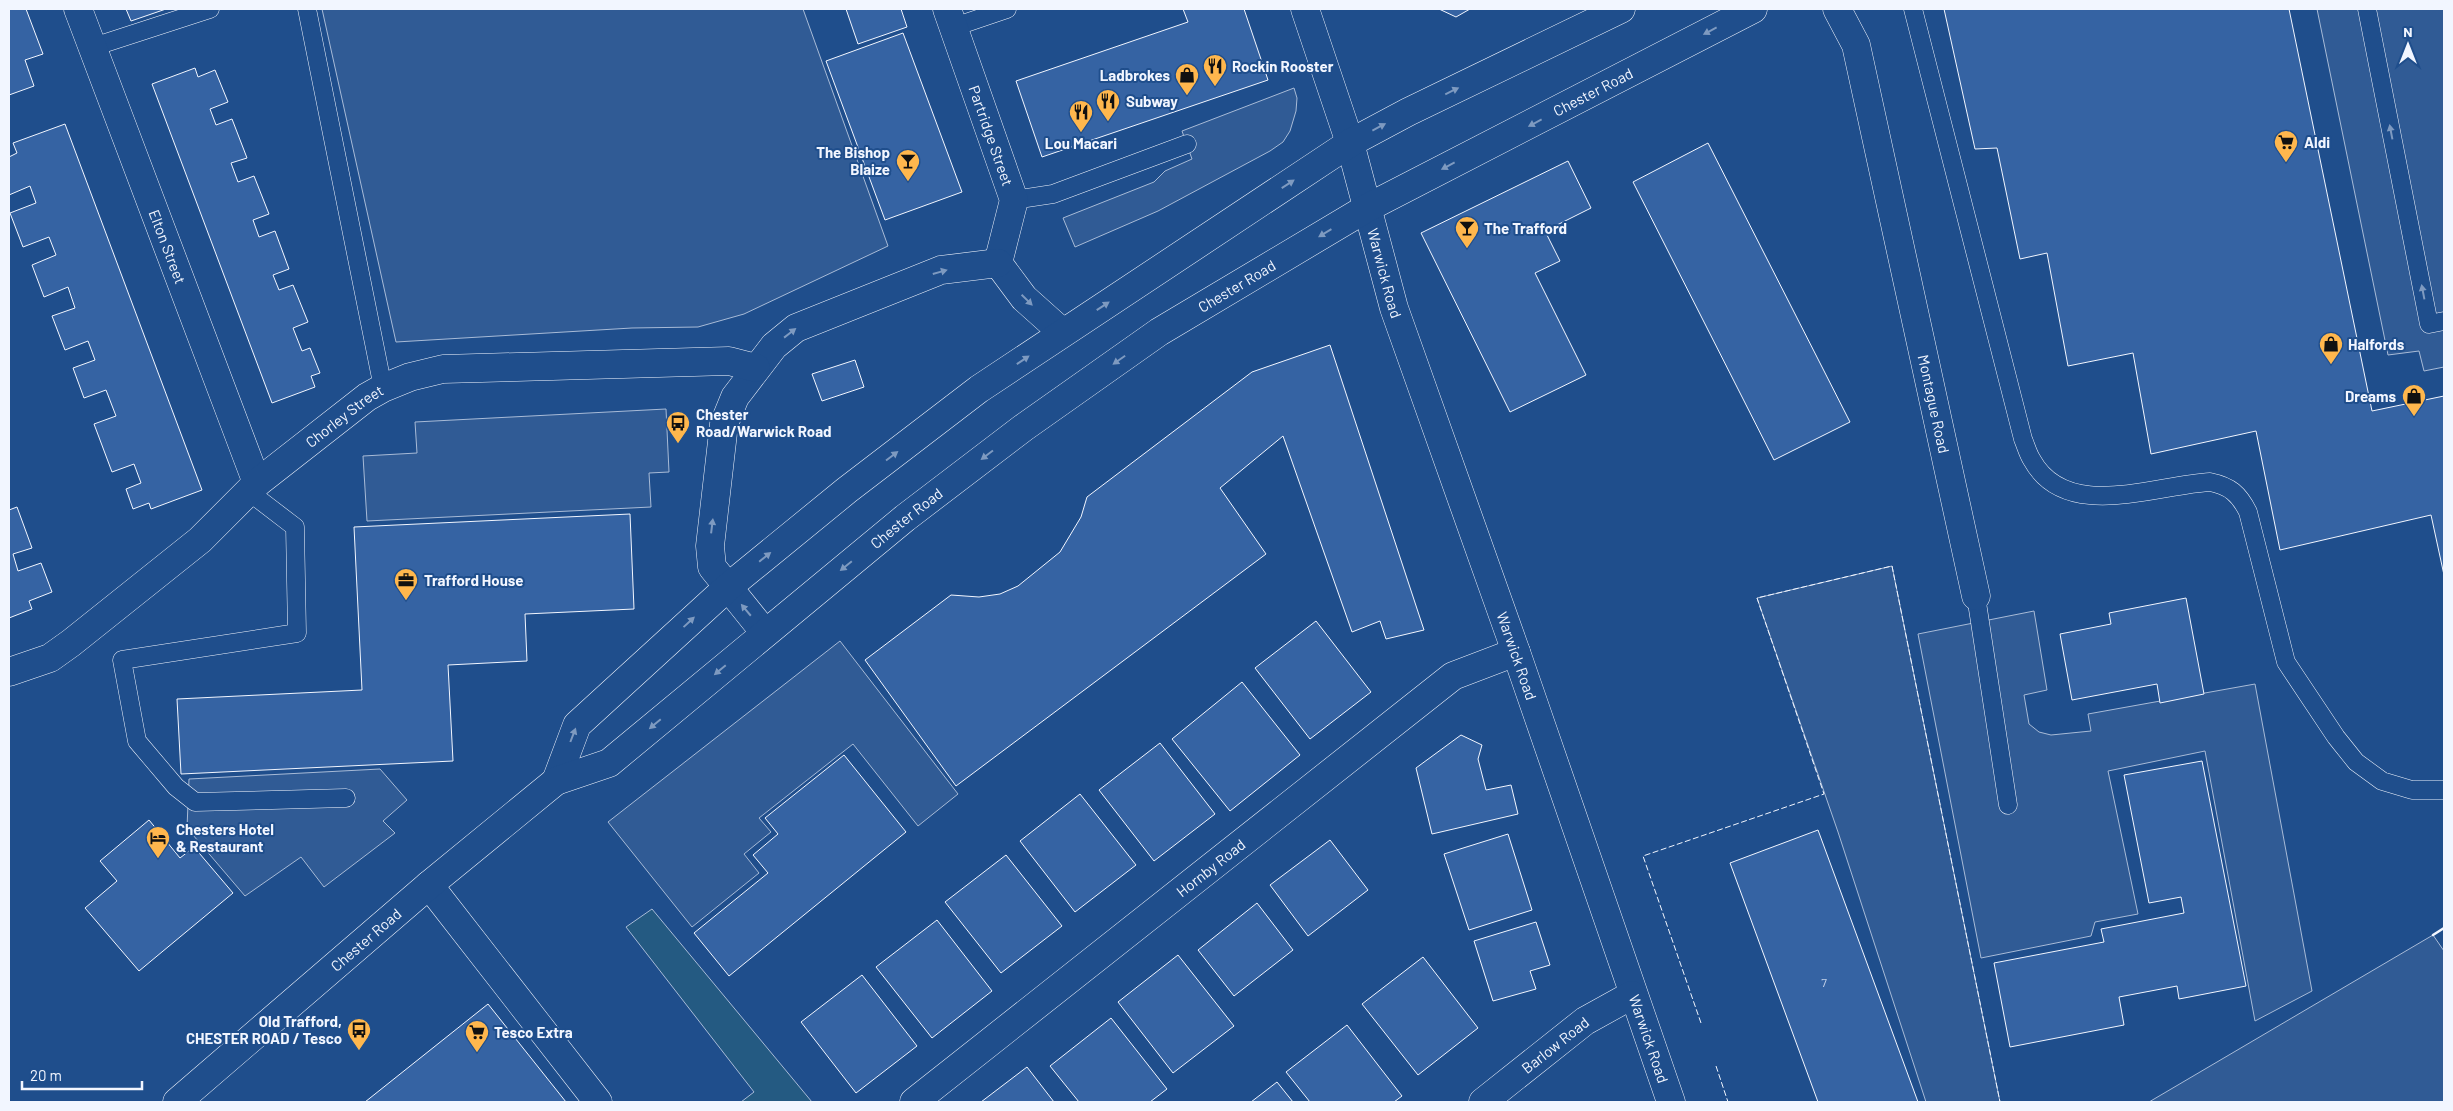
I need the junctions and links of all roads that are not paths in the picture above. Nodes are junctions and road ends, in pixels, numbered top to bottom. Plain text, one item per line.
1 (78, 9) edge
2 (210, 9) edge
3 (307, 9) edge
4 (1007, 9) edge
5 (1306, 9) edge
6 (1621, 9) edge
7 (1753, 9) edge
8 (1837, 9) edge
9 (1913, 9) edge
10 (2367, 9) edge
11 (950, 18) edge
12 (93, 47) junction
13 (1350, 143) junction
14 (1187, 144) dead end
15 (1014, 200) junction
16 (1367, 208) junction
17 (998, 263) junction
18 (2444, 321) edge
19 (1062, 332) junction
20 (756, 368) junction
21 (383, 388) junction
22 (252, 487) junction
23 (727, 588) junction
24 (1976, 596) joint
25 (765, 633) junction
26 (1516, 652) junction
27 (9, 672) edge
28 (556, 781) junction
29 (2444, 790) edge
30 (346, 798) dead end
31 (2008, 805) dead end
32 (429, 885) junction
33 (1632, 995) junction
34 (177, 1102) edge
35 (598, 1102) edge
36 (914, 1102) edge
37 (1483, 1102) edge
38 (1671, 1102) edge

1 - 12 main road, Elton Street
2 - 12 lane
3 - 21 lane
4 - 11 lane
5 - 13 main road, Warwick Road
13 -> 6 main road
7 -> 16 main road, Chester Road
8 - 24 main road, Montague Road
9 - 29 lane
18 -> 10 lane
11 - 15 main road, Partridge Street
12 - 22 main road, Elton Street
13 - 16 main road, Warwick Road
19 -> 13 main road
14 - 15 lane
15 - 17 main road, Partridge Street
16 -> 25 main road, Chester Road
16 - 26 main road, Warwick Road
17 -> 19 main road
20 -> 17 main road
23 -> 19 main road
20 - 21 main road, Chorley Street
23 -> 20 main road
21 - 22 main road, Chorley Street
22 - 27 main road, Chorley Street
22 - 30 lane
25 -> 23 main road
28 -> 23 main road
24 - 31 lane, Montague Road
25 -> 28 main road, Chester Road
26 - 33 main road, Warwick Road
26 - 36 main road, Hornby Road
28 - 32 main road, Chester Road
32 - 34 main road, Chester Road
32 - 35 main road
33 - 37 main road, Barlow Road
33 - 38 main road, Warwick Road

